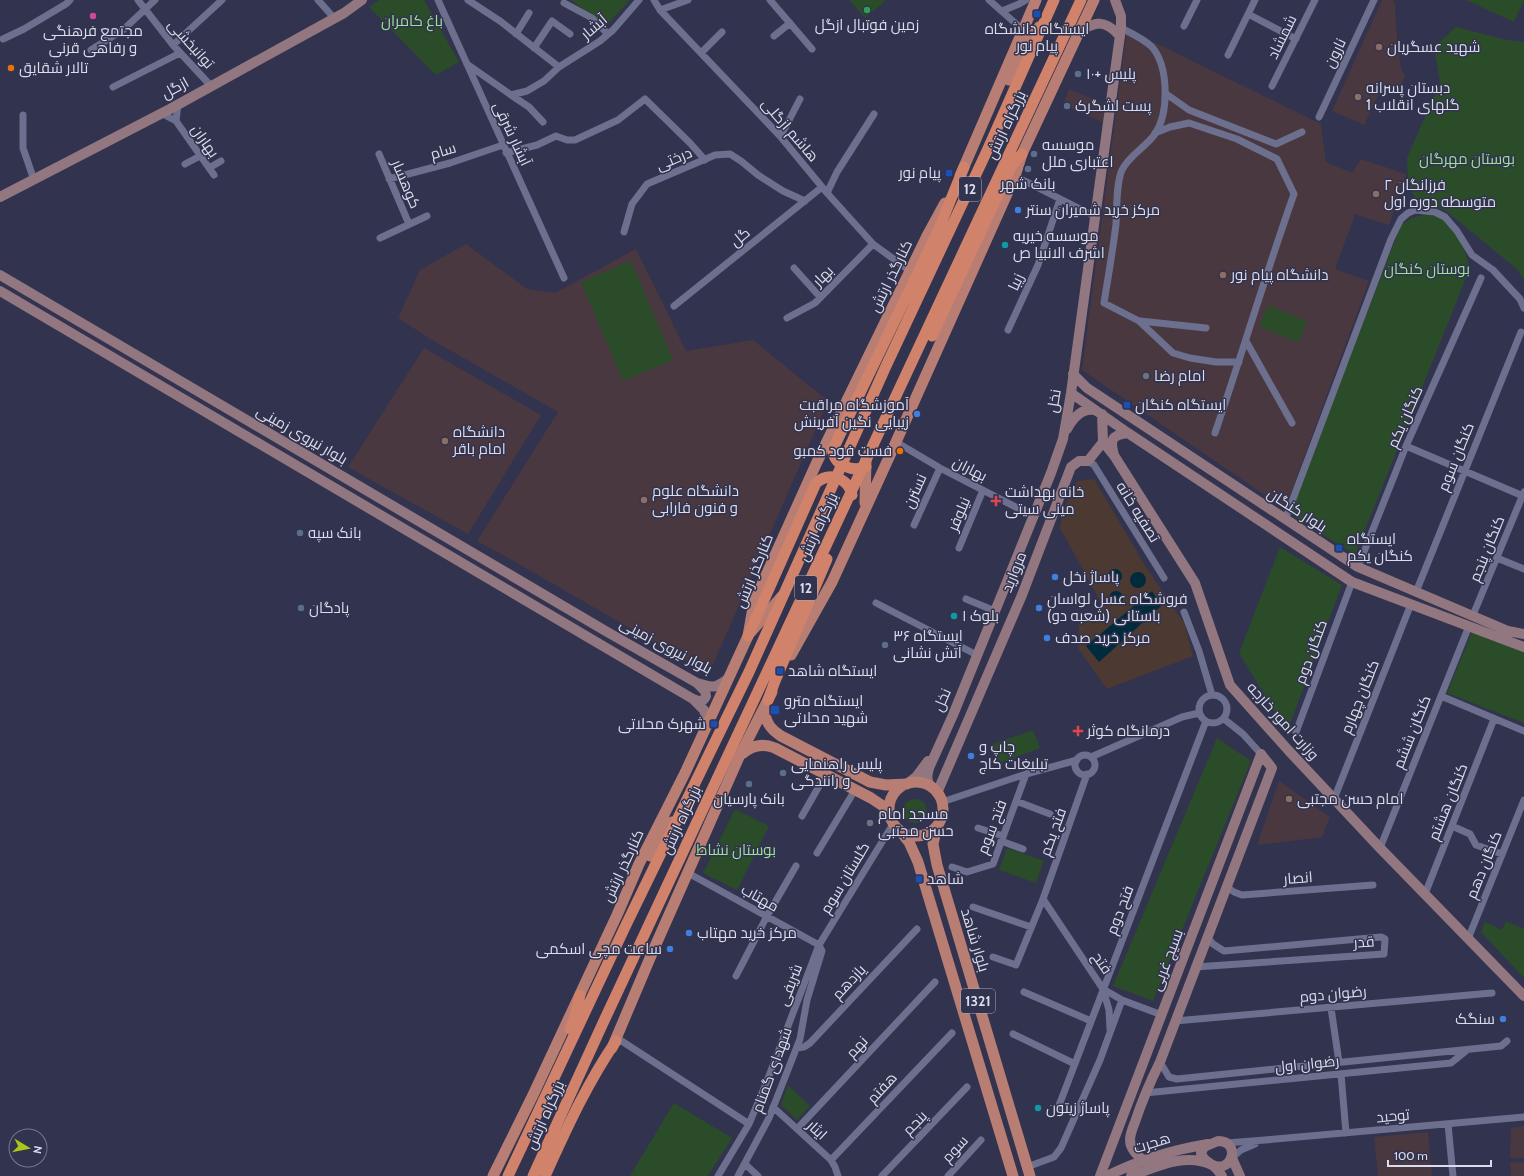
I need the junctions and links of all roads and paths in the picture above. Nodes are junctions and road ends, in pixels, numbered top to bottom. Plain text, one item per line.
1 (70, 0) edge
2 (138, 0) edge
3 (155, 0) edge
4 (222, 0) edge
5 (318, 0) edge
6 (362, 0) edge
7 (438, 0) edge
8 (468, 0) edge
9 (639, 0) edge
10 (654, 0) edge
11 (688, 0) edge
12 (770, 0) edge
13 (989, 0) edge
14 (1026, 0) edge
15 (1036, 0) edge
16 (1081, 0) edge
17 (1094, 0) edge
18 (1115, 0) edge
19 (1196, 0) edge
20 (1255, 0) edge
21 (1315, 0) edge
22 (1374, 0) edge
23 (1054, 3) edge
24 (564, 4) dead end
25 (145, 10) junction
26 (660, 10) junction
27 (1002, 11) junction
28 (529, 12) dead end
29 (1248, 14) junction
30 (334, 18) junction
31 (790, 23) junction
32 (1184, 26) dead end
33 (1023, 30) junction
34 (1120, 31) junction
35 (722, 32) dead end
36 (1078, 32) junction
37 (516, 34) junction
38 (570, 34) dead end
39 (608, 34) junction
40 (774, 36) dead end
41 (3, 39) dead end
42 (1296, 39) junction
43 (172, 45) junction
44 (534, 48) junction
45 (91, 50) dead end
46 (812, 50) dead end
47 (180, 53) junction
48 (701, 53) junction
49 (1228, 55) dead end
50 (466, 64) junction
51 (559, 67) junction
52 (211, 86) junction
53 (1272, 86) dead end
54 (113, 87) dead end
55 (1165, 92) junction
56 (511, 95) junction
57 (800, 99) dead end
58 (178, 104) junction
59 (161, 114) junction
60 (874, 114) dead end
61 (23, 115) dead end
62 (1319, 117) dead end
63 (176, 121) junction
64 (543, 122) dead end
65 (1302, 132) dead end
66 (1155, 133) junction
67 (780, 136) junction
68 (503, 145) junction
69 (506, 153) junction
70 (379, 154) dead end
71 (1022, 154) junction
72 (200, 156) junction
73 (705, 160) junction
74 (221, 161) dead end
75 (185, 164) dead end
76 (964, 167) junction
77 (209, 168) junction
78 (214, 175) dead end
79 (1015, 176) junction
80 (389, 179) junction
81 (34, 180) junction
82 (822, 187) junction
83 (827, 193) junction
84 (0, 198) edge
85 (1060, 199) junction
86 (805, 201) junction
87 (427, 216) dead end
88 (1094, 216) junction
89 (409, 224) junction
90 (624, 232) dead end
91 (380, 238) dead end
92 (873, 244) junction
93 (794, 268) dead end
94 (910, 271) junction
95 (0, 274) edge
96 (564, 278) dead end
97 (1481, 278) dead end
98 (0, 291) edge
99 (820, 297) junction
100 (674, 306) dead end
101 (1524, 308) edge
102 (786, 318) dead end
103 (1139, 321) junction
104 (1206, 328) dead end
105 (1008, 330) dead end
106 (1521, 332) dead end
107 (1246, 341) junction
108 (1239, 362) junction
109 (1073, 374) junction
110 (175, 378) junction
111 (1087, 388) junction
112 (168, 390) junction
113 (1070, 393) junction
114 (1085, 403) junction
115 (1098, 412) junction
116 (1292, 423) dead end
117 (1128, 432) junction
118 (1215, 434) dead end
119 (1163, 438) junction
120 (1063, 439) junction
121 (896, 442) junction
122 (1104, 442) junction
123 (1406, 446) junction
124 (1153, 450) junction
125 (1115, 457) junction
126 (866, 460) junction
127 (1088, 461) junction
128 (940, 468) junction
129 (1465, 471) junction
130 (983, 490) junction
131 (1523, 494) edge
132 (865, 507) junction
133 (1033, 516) junction
134 (1284, 520) junction
135 (914, 525) dead end
136 (959, 548) dead end
137 (1497, 558) junction
138 (1358, 567) junction
139 (1524, 569) edge
140 (1164, 578) dead end
141 (1352, 582) junction
142 (784, 592) junction
143 (1416, 592) junction
144 (966, 599) dead end
145 (876, 602) dead end
146 (1411, 604) junction
147 (995, 611) junction
148 (1184, 612) dead end
149 (1473, 615) junction
150 (588, 621) junction
151 (1469, 626) junction
152 (581, 634) junction
153 (1524, 634) edge
154 (748, 636) junction
155 (1524, 647) edge
156 (977, 655) junction
157 (728, 678) junction
158 (697, 683) junction
159 (1212, 695) junction
160 (1441, 696) junction
161 (693, 699) junction
162 (768, 700) junction
163 (1199, 713) junction
164 (1224, 719) junction
165 (1494, 719) junction
166 (1206, 722) junction
167 (708, 723) junction
168 (1524, 731) edge
169 (1296, 732) dead end
170 (781, 736) junction
171 (775, 748) junction
172 (937, 750) junction
173 (1261, 754) junction
174 (739, 757) junction
175 (1091, 757) junction
176 (1077, 760) junction
177 (826, 774) junction
178 (1026, 774) junction
179 (1087, 774) junction
180 (907, 784) junction
181 (693, 789) junction
182 (855, 790) junction
183 (937, 794) junction
184 (1334, 798) junction
185 (1524, 800) edge
186 (1016, 801) junction
187 (1522, 811) edge
188 (1050, 814) dead end
189 (802, 816) dead end
190 (891, 820) junction
191 (937, 826) junction
192 (1452, 826) junction
193 (978, 828) dead end
194 (901, 832) junction
195 (1002, 839) junction
196 (1380, 848) junction
197 (1023, 849) dead end
198 (817, 853) dead end
199 (1502, 854) junction
200 (796, 866) dead end
201 (952, 867) dead end
202 (688, 873) junction
203 (1373, 885) dead end
204 (1227, 887) junction
205 (1425, 894) junction
206 (1042, 899) junction
207 (973, 908) dead end
208 (617, 915) junction
209 (767, 916) junction
210 (1031, 927) junction
211 (917, 929) dead end
212 (1208, 938) junction
213 (1468, 939) junction
214 (819, 945) junction
215 (994, 957) dead end
216 (1196, 967) junction
217 (736, 976) dead end
218 (935, 982) dead end
219 (1103, 989) junction
220 (1024, 992) dead end
221 (1492, 994) dead end
222 (580, 995) junction
223 (1524, 996) edge
224 (1122, 1000) junction
225 (1331, 1008) junction
226 (1162, 1015) junction
227 (1091, 1021) junction
228 (1175, 1021) junction
229 (952, 1033) dead end
230 (1013, 1034) dead end
231 (1110, 1034) junction
232 (616, 1040) junction
233 (1507, 1040) dead end
234 (797, 1048) junction
235 (1467, 1050) junction
236 (1160, 1062) junction
237 (1339, 1062) junction
238 (1074, 1064) junction
239 (1341, 1074) junction
240 (967, 1087) dead end
241 (1144, 1093) junction
242 (773, 1107) junction
243 (1058, 1108) dead end
244 (1524, 1117) edge
245 (749, 1124) junction
246 (1448, 1124) junction
247 (797, 1129) junction
248 (1346, 1133) junction
249 (981, 1140) dead end
250 (1265, 1140) junction
251 (1226, 1143) junction
252 (1208, 1144) junction
253 (1232, 1158) junction
254 (831, 1160) junction
255 (1143, 1160) junction
256 (746, 1164) junction
257 (1213, 1166) junction
258 (1029, 1172) edge
259 (493, 1176) edge
260 (501, 1176) edge
261 (508, 1176) edge
262 (533, 1176) edge
263 (545, 1176) edge
264 (549, 1176) edge
265 (718, 1176) edge
266 (738, 1176) edge
267 (758, 1176) edge
268 (838, 1176) edge
269 (882, 1176) edge
270 (948, 1176) edge
271 (1013, 1176) edge
272 (1100, 1176) edge
273 (1106, 1176) edge
274 (1131, 1176) edge
275 (1222, 1176) edge
276 (1240, 1176) edge
277 (1453, 1176) edge

1 - 41 street
2 - 25 street, توانبخشی
3 - 25 street
4 - 43 street
5 - 30 street
6 - 30 main road, ازگل
7 - 50 street, آبشار شرقی
8 - 37 street
9 - 39 street, آبشار
10 - 26 street, هاشم ازگلی
11 - 26 street
12 - 31 street
13 - 27 street
14 - 27 street
15 - 33 main road, کنارگذر ارتش
16 - 126 highway, بزرگراه ارتش / 12
17 - 36 main road
18 - 34 main road, نخل
19 - 32 street
20 - 29 street
21 - 42 street, شمشاد
22 - 62 street, نارون
23 - 76 main road
23 - 142 highway, بزرگراه ارتش / 12
24 - 39 street
25 - 43 street, توانبخشی
25 - 45 street
26 - 48 street, هاشم ازگلی
27 - 33 street
28 - 37 street
29 - 42 street
29 - 49 street
30 - 52 main road, ازگل
31 - 40 street
31 - 46 street
33 - 76 main road, کنارگذر ارتش
34 - 36 main road
34 - 55 street
34 - 88 main road, نخل
35 - 48 street
36 - 71 main road
37 - 44 street
38 - 44 street
39 - 51 street, آبشار
42 - 53 street, شمشاد
43 - 47 street, توانبخشی
44 - 51 street
47 - 52 street, توانبخشی
47 - 54 street
48 - 67 street, هاشم ازگلی
50 - 56 street
50 - 68 street, آبشار شرقی
51 - 56 street, آبشار
52 - 58 main road, ازگل
55 - 65 street
55 - 66 street
56 - 64 street
57 - 67 street
58 - 59 main road, ازگل
58 - 63 street
59 - 63 street
59 - 81 main road, ازگل
60 - 83 street
61 - 81 street
63 - 72 street, بهاران
66 - 103 street
66 - 107 street
67 - 82 street, هاشم ازگلی
68 - 69 street, آبشار شرقی
68 - 80 street, سام
69 - 73 street, درختی
69 - 96 street, آبشار شرقی
70 - 80 street, کوهسار
71 - 76 highway
71 - 79 main road
72 - 75 street
72 - 77 street, بهاران
73 - 86 street
73 - 90 street, درختی
74 - 77 street
76 - 94 main road, کنارگذر ارتش
77 - 78 street, بهاران
79 - 85 street
79 - 121 main road
80 - 89 street, کوهسار
81 - 84 main road, ازگل
82 - 83 street, هاشم ازگلی
82 - 86 street, گل
83 - 92 street, هاشم ازگلی
85 - 88 street
85 - 105 street, زیبا
86 - 100 street, گل
87 - 89 street
88 - 109 main road, نخل
89 - 91 street
92 - 94 street, هاشم ازگلی
92 - 99 street, بهار
93 - 99 street
94 - 154 main road, کنارگذر ارتش
95 - 110 main road, بلوار نیروی زمینی
97 - 123 street, کنگان یکم
98 - 112 main road, بلوار نیروی زمینی
99 - 102 street, بهار
101 - 134 street
103 - 104 street
103 - 108 street
106 - 129 street, کنگان سوم
107 - 108 street
107 - 116 street
108 - 118 street
109 - 111 main road, بلوار کنگان
109 - 113 main road, نخل
110 - 112 main road
110 - 150 main road, بلوار نیروی زمینی
111 - 114 main road
111 - 119 main road, بلوار کنگان
112 - 152 main road, بلوار نیروی زمینی
113 - 114 main road, بلوار کنگان
113 - 120 main road, نخل
114 - 115 main road, بلوار کنگان
115 - 117 main road, بلوار کنگان
115 - 120 main road
115 - 122 main road
117 - 124 main road, بلوار کنگان
117 - 125 main road
119 - 124 main road
119 - 134 main road, بلوار کنگان
120 - 133 main road, نخل
121 - 128 street, بهاران
121 - 132 main road
122 - 125 main road, وزارت امور خارجه
122 - 127 main road
123 - 129 street
123 - 138 street, کنگان یکم
124 - 141 main road, بلوار کنگان
125 - 184 main road, وزارت امور خارجه
126 - 132 main road
126 - 262 highway, بزرگراه ارتش / 12
127 - 140 street, تصفیه خانه
127 - 183 main road, مروارید
128 - 130 street, بهاران
128 - 135 street, نسترن
129 - 131 street
129 - 143 street, کنگان سوم
130 - 133 street, بهاران
130 - 136 street, نیلوفر
131 - 137 street, کنگان پنجم
132 - 162 main road
133 - 147 main road, نخل
134 - 138 main road, بلوار کنگان
137 - 139 street
137 - 149 street, کنگان پنجم
138 - 141 main road
138 - 143 main road, بلوار کنگان
141 - 146 main road, بلوار کنگان
141 - 169 street, کنگان دوم
142 - 154 main road
142 - 181 highway, بزرگراه ارتش / 12
143 - 149 main road, بلوار کنگان
144 - 147 street
145 - 156 street
146 - 151 main road, بلوار کنگان
146 - 184 street, کنگان چهارم
147 - 156 main road, نخل
148 - 159 street
149 - 151 main road
149 - 153 main road, بلوار کنگان
150 - 152 main road
150 - 158 main road, بلوار نیروی زمینی
151 - 155 main road, بلوار کنگان
151 - 160 street, کنگان ششم
152 - 161 main road, بلوار نیروی زمینی
154 - 157 main road, کنارگذر ارتش
154 - 162 highway
156 - 172 main road, نخل
157 - 158 main road, بلوار نیروی زمینی
157 - 167 main road, کنارگذر ارتش
158 - 161 main road
159 - 163 street
159 - 164 street
160 - 165 street
160 - 196 street, کنگان ششم
161 - 167 main road, بلوار نیروی زمینی
162 - 170 main road
162 - 174 main road
163 - 166 street
163 - 175 street
164 - 166 street
164 - 173 street
165 - 168 street
165 - 192 street, کنگان هشتم
166 - 219 street, فتح دوم
167 - 208 main road, کنارگذر ارتش
170 - 171 main road
170 - 180 main road
171 - 174 main road
171 - 177 main road
172 - 180 main road
172 - 183 main road
173 - 204 main road, بسیج غربی
173 - 226 main road, بسیج غربی
174 - 202 main road
175 - 176 street
175 - 179 street
176 - 178 street
176 - 179 street
177 - 182 main road
177 - 189 street
178 - 183 street
178 - 186 street, فتح سوم
179 - 206 street, فتح یکم
180 - 183 main road
180 - 190 main road
181 - 208 main road
181 - 261 highway, بزرگراه ارتش / 12
182 - 190 main road
182 - 198 street
183 - 191 main road
184 - 196 main road, وزارت امور خارجه
185 - 187 street, کنگان دهم
186 - 188 street
186 - 195 street, فتح سوم
187 - 199 street, کنگان دهم
190 - 194 main road
190 - 214 street, گلستان سوم
191 - 194 main road
191 - 258 main road, بلوار شاهد / 1321
192 - 199 street
192 - 205 street, کنگان هشتم
193 - 195 street
194 - 271 main road, 1321
195 - 197 street
195 - 201 street, فتح سوم
196 - 205 main road, وزارت امور خارجه
199 - 213 street, کنگان دهم
200 - 209 street
202 - 209 street, مهتاب
202 - 232 main road
203 - 204 street, انصار
204 - 212 main road, بسیج غربی
205 - 213 main road, وزارت امور خارجه
206 - 210 street, فتح یکم
206 - 219 street, فتح
207 - 210 street
208 - 222 main road, کنارگذر ارتش
209 - 214 street, مهتاب
209 - 217 street
210 - 215 street, فتح یکم
211 - 234 street, یازدهم
212 - 216 main road, بسیج غربی
212 - 216 street, قدر
213 - 223 main road, وزارت امور خارجه
214 - 234 street, شهدای گمنام
214 - 245 street, شریفی
216 - 228 main road, بسیج غربی
218 - 247 street, نهم
219 - 224 street, فتح
219 - 227 street, فتح دوم
219 - 231 street
220 - 227 street
221 - 225 street, رضوان دوم
222 - 259 main road, کنارگذر ارتش
222 - 260 highway
224 - 226 street, فتح
224 - 231 street
225 - 228 street, رضوان دوم
225 - 237 street
226 - 228 main road
226 - 272 main road, بسیج غربی
227 - 238 street, فتح دوم
228 - 236 main road, بسیج غربی
229 - 254 street, هفتم
230 - 238 street
231 - 258 street
232 - 245 street
232 - 263 highway
232 - 264 main road
233 - 235 street, رضوان اول
234 - 242 street, شهدای گمنام
235 - 237 street, رضوان اول
235 - 239 street, رضوان اول
236 - 237 street, رضوان اول
236 - 241 main road, بسیج غربی
238 - 243 street, فتح دوم
239 - 241 street, رضوان اول
239 - 248 street
240 - 269 street, پنجم
241 - 255 main road, بسیج غربی
242 - 247 street, ایثار
242 - 256 street, شهدای گمنام
244 - 246 street, توحید
245 - 265 street, شریفی
246 - 248 street, توحید
246 - 277 street
247 - 254 street, ایثار
248 - 250 street, توحید
249 - 270 street, سوم
250 - 251 street, توحید
250 - 253 street
251 - 252 main road
251 - 253 main road
252 - 255 main road, هجرت
252 - 257 main road
253 - 257 main road
253 - 276 main road
254 - 268 street, ایثار
255 - 273 main road, هجرت
256 - 266 street, شهدای گمنام
256 - 267 street
257 - 274 main road, هجرت
257 - 275 main road

